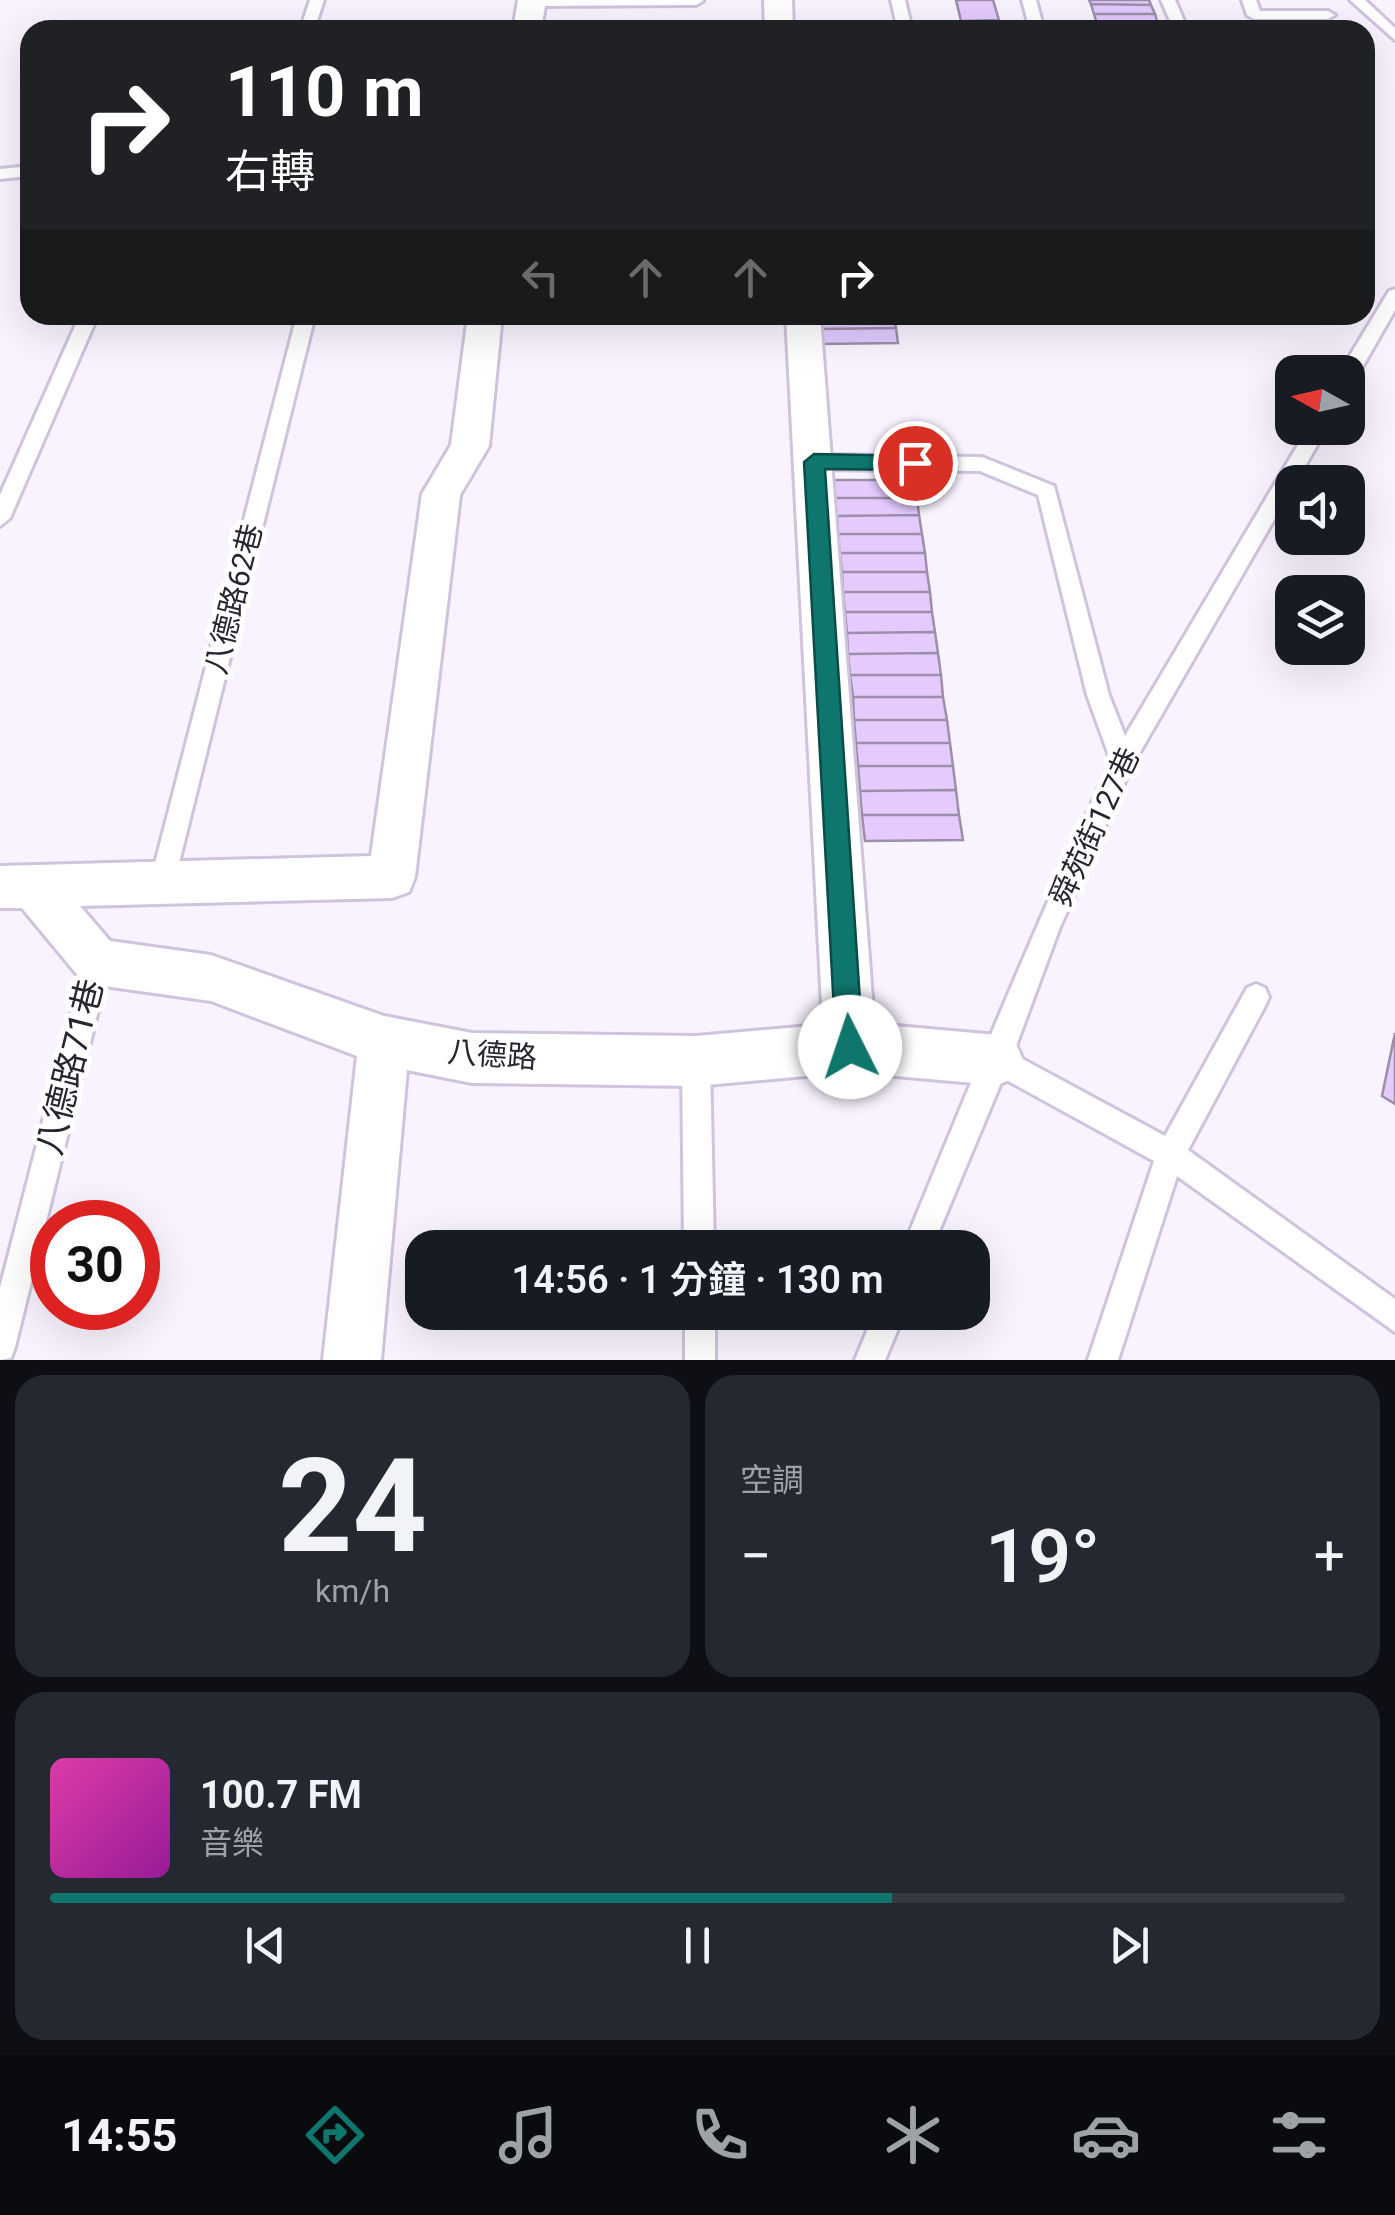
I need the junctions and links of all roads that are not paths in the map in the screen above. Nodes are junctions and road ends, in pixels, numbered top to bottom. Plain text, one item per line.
1 (1249, 0) edge
2 (1345, 0) edge
3 (1358, 0) edge
4 (531, 1) edge
5 (696, 1) edge
6 (1328, 14) junction
7 (1323, 20) edge
8 (1395, 36) edge
9 (1395, 295) edge
10 (85, 325) edge
11 (303, 325) edge
12 (484, 325) edge
13 (804, 325) edge
14 (1360, 355) edge
15 (1306, 445) edge
16 (814, 462) junction
17 (0, 518) edge
18 (1123, 761) junction
19 (162, 883) junction
20 (16, 887) edge
21 (97, 962) junction
22 (1256, 997) dead end
23 (384, 1041) junction
24 (850, 1047) junction
25 (997, 1060) junction
26 (696, 1061) junction
27 (1170, 1154) junction
28 (699, 1230) edge
29 (926, 1230) edge
30 (1395, 1317) edge
31 (700, 1330) edge
32 (882, 1330) edge
33 (0, 1346) edge
34 (352, 1360) edge
35 (700, 1360) edge
36 (870, 1360) edge
37 (1104, 1360) edge

1 - 6 lane
2 - 6 lane
3 - 8 lane
4 - 5 lane
6 - 7 lane
9 - 14 lane
10 - 17 lane
11 - 19 lane, 八德路62巷
12 - 19 street
13 - 16 street
15 - 18 lane, 舜苑街127巷
16 - 18 lane
16 - 24 street
18 - 25 lane, 舜苑街127巷
19 - 20 street
20 - 21 street
21 - 23 street, 八德路
21 - 33 lane, 八德路71巷
22 - 27 lane
23 - 26 street, 八德路
23 - 34 street
24 - 25 street, 八德路
24 - 26 street, 八德路
25 - 27 lane
25 - 29 lane, 舜苑街127巷
26 - 28 lane
27 - 30 lane
27 - 37 lane
31 - 35 lane
32 - 36 lane

